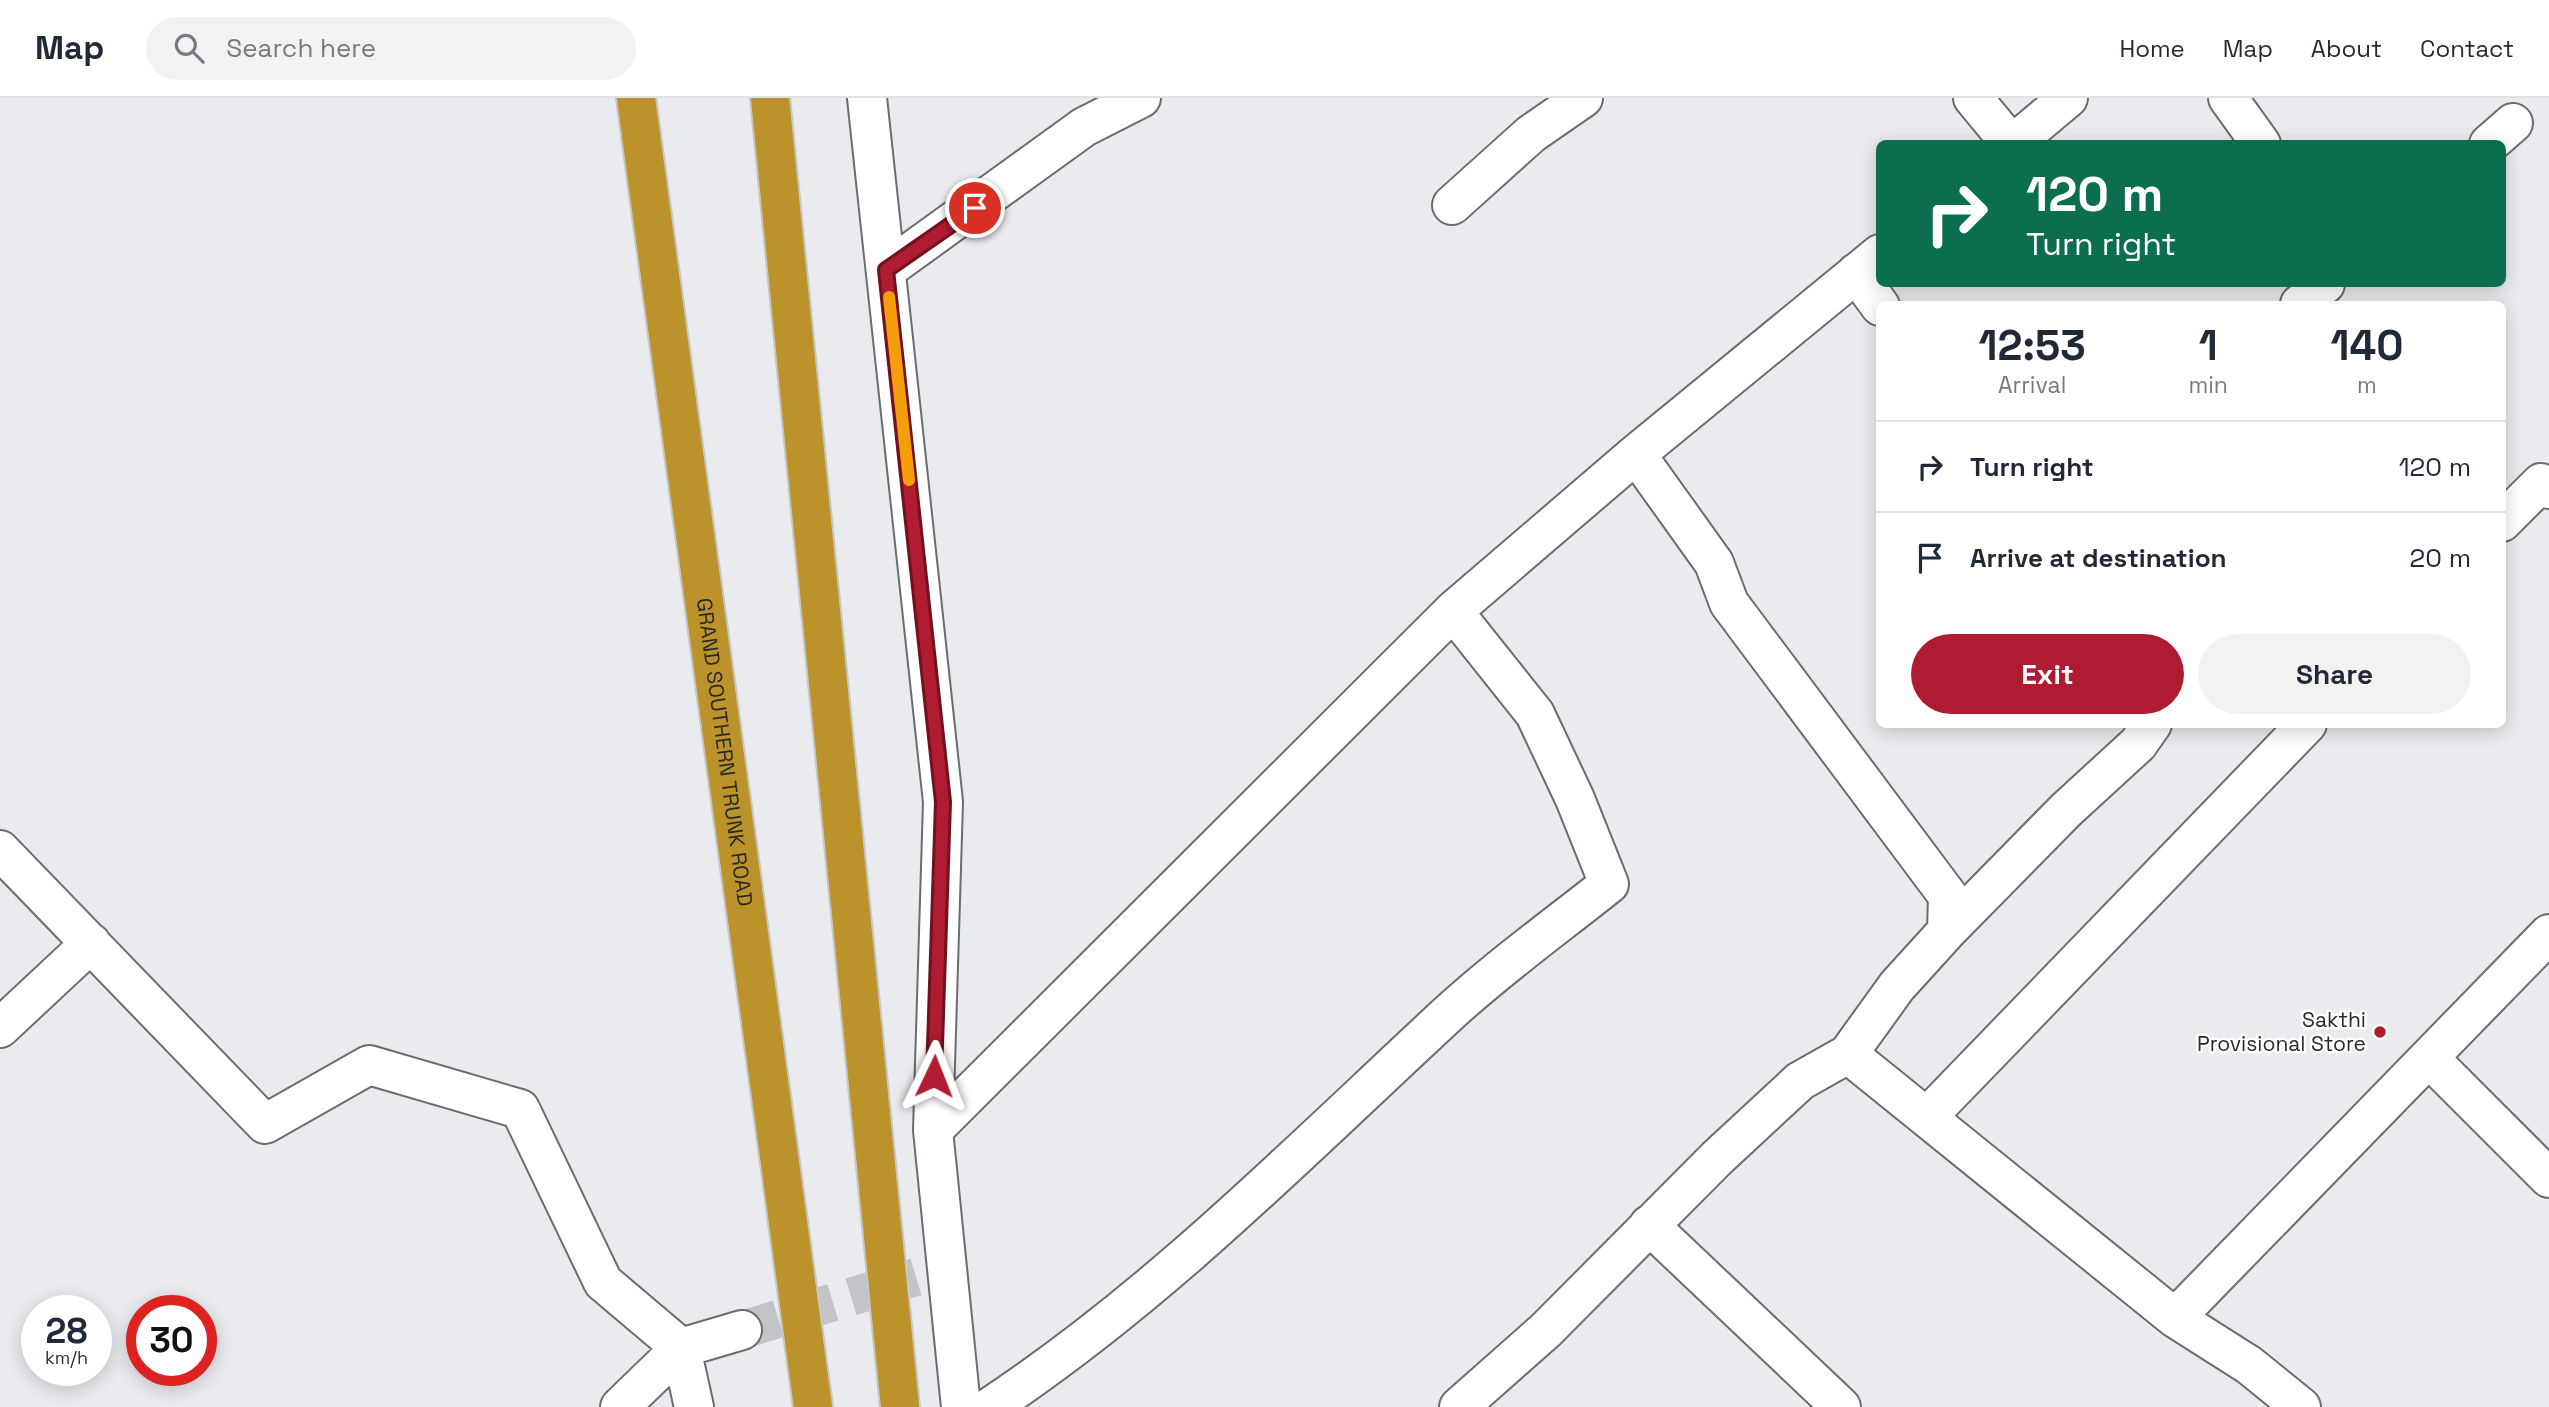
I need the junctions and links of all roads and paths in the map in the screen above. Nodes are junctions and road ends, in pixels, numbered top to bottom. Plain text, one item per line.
1 (636, 98) edge
2 (770, 98) edge
3 (867, 98) edge
4 (1141, 98) edge
5 (1583, 98) edge
6 (1973, 98) edge
7 (2068, 98) edge
8 (2228, 98) edge
9 (2009, 140) edge
10 (2017, 140) edge
11 (2258, 140) edge
12 (1452, 205) dead end
13 (1868, 263) edge
14 (886, 270) junction
15 (2321, 287) edge
16 (1879, 301) edge
17 (2304, 301) edge
18 (1636, 454) junction
19 (2549, 489) edge
20 (2506, 518) edge
21 (1453, 611) junction
22 (2149, 728) edge
23 (2303, 728) edge
24 (0, 850) edge
25 (1947, 931) junction
26 (2549, 934) edge
27 (91, 943) junction
28 (0, 1028) edge
29 (1848, 1054) junction
30 (2430, 1059) junction
31 (1927, 1117) junction
32 (933, 1130) junction
33 (2549, 1178) edge
34 (1649, 1225) junction
35 (2175, 1318) junction
36 (742, 1330) tunnel mouth
37 (681, 1348) junction
38 (620, 1407) edge
39 (694, 1407) edge
40 (813, 1407) edge
41 (900, 1407) edge
42 (961, 1407) edge
43 (990, 1407) edge
44 (1459, 1407) edge
45 (1841, 1407) edge
46 (2301, 1407) edge

1 - 40 highway, GRAND SOUTHERN TRUNK ROAD
2 - 41 highway
3 - 14 street
4 - 14 street
5 - 12 street
6 - 9 street
7 - 10 street
8 - 11 street
13 - 16 street
13 - 18 street
14 - 32 street
15 - 17 street
18 - 21 street
18 - 25 street
19 - 20 street
21 - 32 street
21 - 43 street
22 - 25 street
23 - 31 street
24 - 27 street
25 - 29 street
26 - 30 street
27 - 28 street
27 - 37 street
29 - 31 street
29 - 34 street
30 - 33 street
30 - 35 street
31 - 35 street
32 - 42 street
34 - 44 street
34 - 45 street
35 - 46 street
36 - 37 street
37 - 38 street
37 - 39 street

